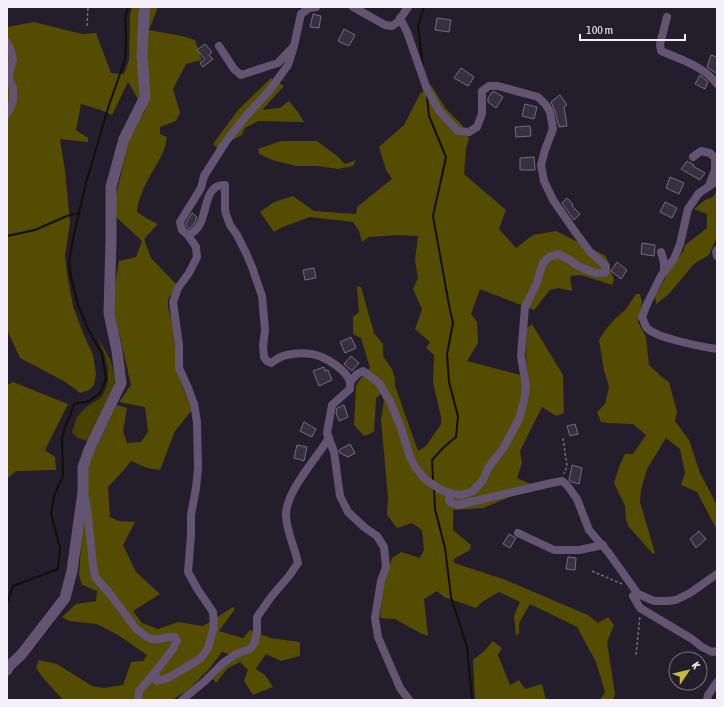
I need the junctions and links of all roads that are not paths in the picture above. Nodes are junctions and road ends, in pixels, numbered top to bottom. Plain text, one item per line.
1 (145, 7) edge
2 (316, 7) edge
3 (353, 7) edge
4 (408, 7) edge
5 (303, 9) edge
6 (667, 17) dead end
7 (400, 18) junction
8 (7, 42) edge
9 (219, 46) dead end
10 (294, 46) junction
11 (717, 84) edge
12 (7, 114) edge
13 (693, 156) dead end
14 (717, 181) edge
15 (709, 186) junction
16 (188, 235) junction
17 (717, 250) edge
18 (661, 252) dead end
19 (717, 256) edge
20 (664, 272) junction
21 (717, 349) edge
22 (350, 382) junction
23 (329, 438) junction
24 (83, 492) junction
25 (450, 493) junction
26 (518, 533) dead end
27 (603, 545) junction
28 (717, 574) edge
29 (636, 592) junction
30 (717, 651) edge
31 (21, 655) junction
32 (7, 660) edge
33 (7, 670) edge
34 (155, 672) junction
35 (717, 682) edge
36 (185, 699) edge
37 (138, 700) edge
38 (409, 700) edge
39 (707, 700) edge

1 - 24 street
2 - 5 street
3 - 7 street
4 - 7 street
5 - 10 street
6 - 11 street
7 - 25 street
8 - 12 street
9 - 10 street
10 - 16 street
13 - 15 street
14 - 15 street
15 - 20 street
16 - 22 street
16 - 34 street
17 - 19 street
18 - 20 street
20 - 21 street
22 - 23 street
22 - 25 street
23 - 36 street
23 - 38 street
24 - 31 street
24 - 34 street
25 - 27 street
26 - 27 street
27 - 29 street
28 - 29 street
29 - 30 street
31 - 32 street
31 - 33 street
34 - 37 street
35 - 39 street

